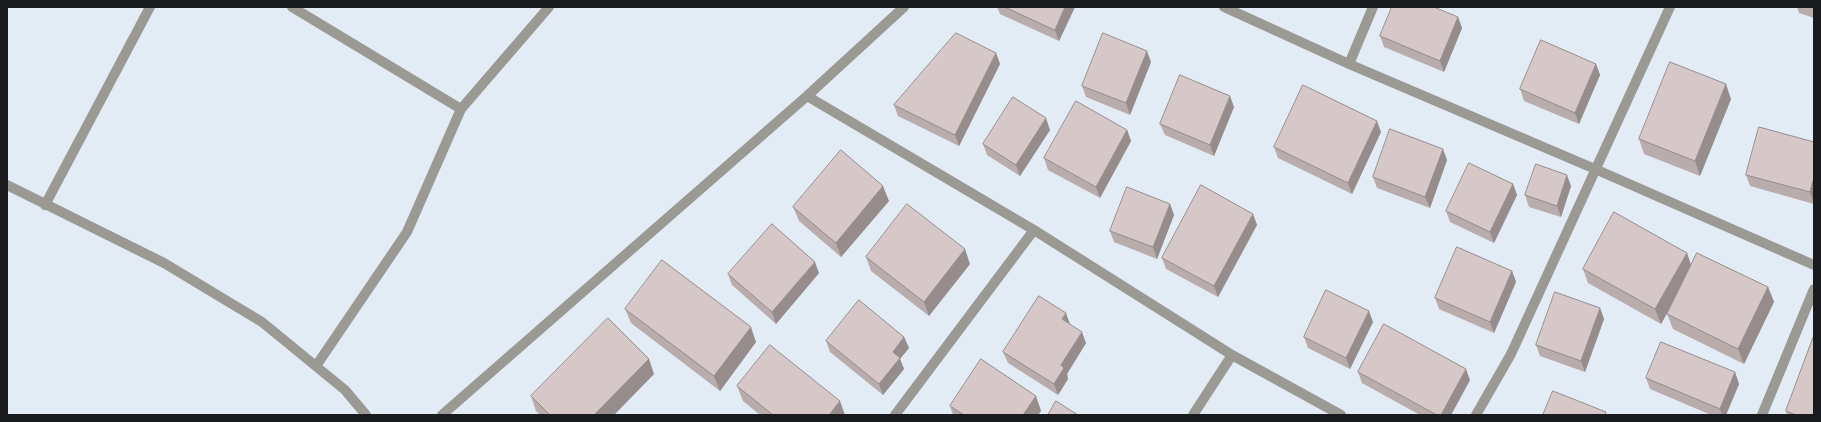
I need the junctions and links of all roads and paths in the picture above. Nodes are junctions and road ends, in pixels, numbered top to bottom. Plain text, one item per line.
1 (150, 7) edge
2 (292, 7) edge
3 (549, 7) edge
4 (904, 7) edge
5 (1224, 7) edge
6 (1373, 7) edge
7 (1670, 7) edge
8 (1349, 64) junction
9 (807, 96) junction
10 (461, 109) junction
11 (1596, 169) junction
12 (7, 185) edge
13 (45, 205) junction
14 (1034, 230) junction
15 (1814, 266) edge
16 (1814, 289) edge
17 (1232, 356) junction
18 (316, 366) junction
19 (366, 415) edge
20 (442, 415) edge
21 (895, 415) edge
22 (1193, 415) edge
23 (1341, 415) edge
24 (1476, 415) edge
25 (1762, 415) edge

1 - 13 street
2 - 10 street
3 - 10 street
4 - 9 street
5 - 8 street
6 - 8 street
7 - 11 street
8 - 11 street
9 - 14 street
9 - 20 street
10 - 18 street
11 - 15 street
11 - 24 street
12 - 13 street
13 - 18 street
14 - 17 street
14 - 21 street
16 - 25 street
17 - 22 street
17 - 23 street
18 - 19 street

